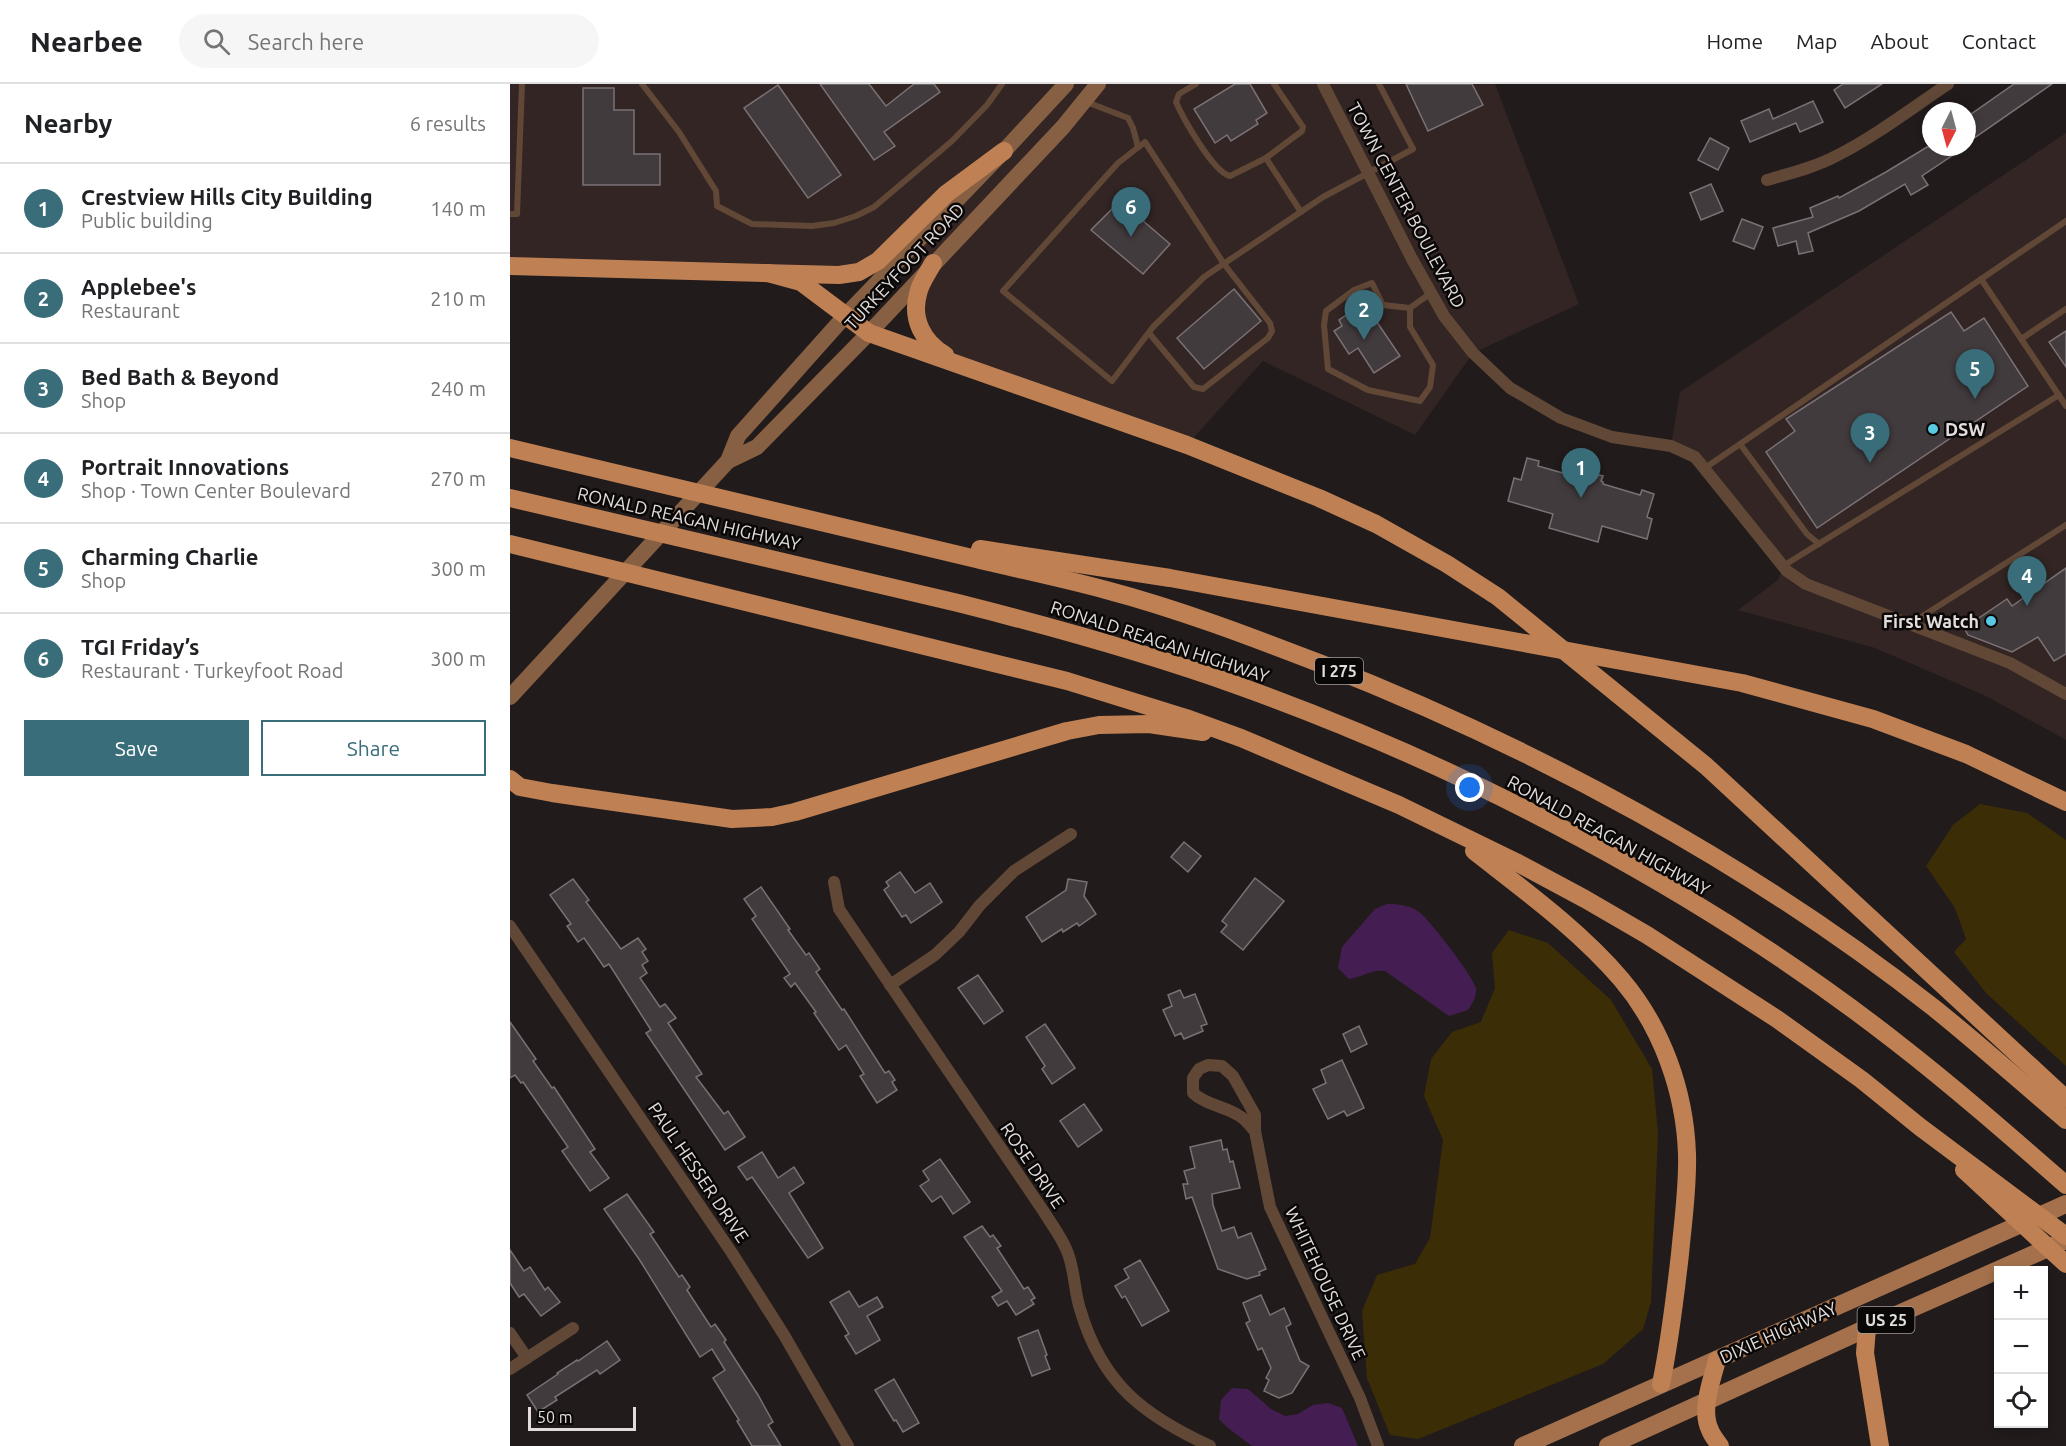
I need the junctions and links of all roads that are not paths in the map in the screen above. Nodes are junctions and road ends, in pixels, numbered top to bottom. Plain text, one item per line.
1 (522, 84) edge
2 (642, 84) edge
3 (1002, 84) edge
4 (1066, 84) edge
5 (1098, 84) edge
6 (1196, 84) edge
7 (1274, 84) edge
8 (1323, 84) edge
9 (1379, 84) edge
10 (1948, 84) edge
11 (1084, 101) junction
12 (1138, 147) junction
13 (1004, 151) junction
14 (1266, 158) junction
15 (1368, 172) junction
16 (1767, 180) dead end
17 (1301, 212) junction
18 (510, 213) edge
19 (2066, 221) edge
20 (933, 263) junction
21 (1224, 264) junction
22 (510, 266) edge
23 (768, 273) junction
24 (1981, 279) junction
25 (1431, 293) junction
26 (1410, 308) junction
27 (2066, 309) edge
28 (846, 315) junction
29 (869, 333) junction
30 (1149, 333) junction
31 (2021, 339) junction
32 (968, 367) junction
33 (2059, 395) junction
34 (2066, 406) edge
35 (1740, 444) junction
36 (510, 448) edge
37 (728, 461) junction
38 (1706, 468) junction
39 (510, 498) edge
40 (2066, 525) edge
41 (870, 533) junction
42 (510, 544) edge
43 (1819, 544) junction
44 (1783, 566) junction
45 (1910, 624) junction
46 (2066, 694) edge
47 (510, 698) edge
48 (1241, 738) junction
49 (513, 785) edge
50 (2066, 802) edge
51 (1447, 829) junction
52 (1071, 834) dead end
53 (834, 882) dead end
54 (510, 926) edge
55 (890, 985) junction
56 (2066, 1099) edge
57 (2066, 1120) edge
58 (1255, 1131) junction
59 (2066, 1185) edge
60 (1999, 1193) junction
61 (2066, 1204) edge
62 (2066, 1238) edge
63 (2066, 1264) edge
64 (573, 1328) dead end
65 (1867, 1328) junction
66 (510, 1333) edge
67 (527, 1358) junction
68 (1716, 1360) junction
69 (510, 1369) edge
70 (1661, 1384) junction
71 (1708, 1402) junction
72 (848, 1446) edge
73 (1210, 1446) edge
74 (1378, 1446) edge
75 (1523, 1446) edge
76 (1608, 1446) edge
77 (1720, 1446) edge
78 (1880, 1446) edge

1 - 18 lane
2 - 3 lane
4 - 13 main road, TURKEYFOOT ROAD
5 - 11 main road, TURKEYFOOT ROAD
6 - 14 lane
7 - 14 lane
8 - 15 street, TOWN CENTER BOULEVARD
9 - 15 lane
10 - 16 street
11 - 12 lane
11 - 20 main road, TURKEYFOOT ROAD
12 - 21 lane
12 - 30 lane
13 - 23 highway
13 - 28 main road, TURKEYFOOT ROAD
14 - 17 lane
15 - 17 lane
15 - 25 street, TOWN CENTER BOULEVARD
17 - 21 lane
19 - 24 lane
20 - 29 main road, TURKEYFOOT ROAD
20 - 32 highway
21 - 30 lane
21 - 30 lane
22 - 23 highway
23 - 28 highway
24 - 31 lane
24 - 35 lane
25 - 26 lane
25 - 38 street, TOWN CENTER BOULEVARD
26 - 26 lane
27 - 31 lane
28 - 29 highway
28 - 37 main road, TURKEYFOOT ROAD
29 - 32 highway
29 - 37 main road, TURKEYFOOT ROAD
31 - 33 lane
32 - 56 highway
33 - 34 lane
33 - 43 lane
35 - 38 lane
35 - 43 lane
36 - 41 highway, RONALD REAGAN HIGHWAY / I 275
37 - 47 main road, TURKEYFOOT ROAD
38 - 44 street, TOWN CENTER BOULEVARD
39 - 59 highway, RONALD REAGAN HIGHWAY
40 - 45 lane
41 - 50 highway
41 - 57 highway, RONALD REAGAN HIGHWAY / I 275
42 - 48 highway
43 - 44 lane
44 - 45 street, TOWN CENTER BOULEVARD
45 - 46 street, TOWN CENTER BOULEVARD
48 - 49 highway
48 - 51 highway
51 - 60 highway
51 - 70 highway
52 - 55 street
53 - 55 street, ROSE DRIVE
54 - 72 street, PAUL HESSER DRIVE
55 - 73 street, ROSE DRIVE
58 - 58 street, WHITEHOUSE DRIVE
58 - 74 street, WHITEHOUSE DRIVE
60 - 62 highway
60 - 63 highway
61 - 68 main road, DIXIE HIGHWAY / US 25
62 - 65 main road, DIXIE HIGHWAY / US 25
64 - 67 street
65 - 71 main road, DIXIE HIGHWAY / US 25
65 - 78 highway
66 - 67 street
67 - 69 street
68 - 70 main road, DIXIE HIGHWAY / US 25
68 - 71 highway
70 - 75 main road, DIXIE HIGHWAY / US 25
71 - 76 main road, DIXIE HIGHWAY / US 25
71 - 77 highway

